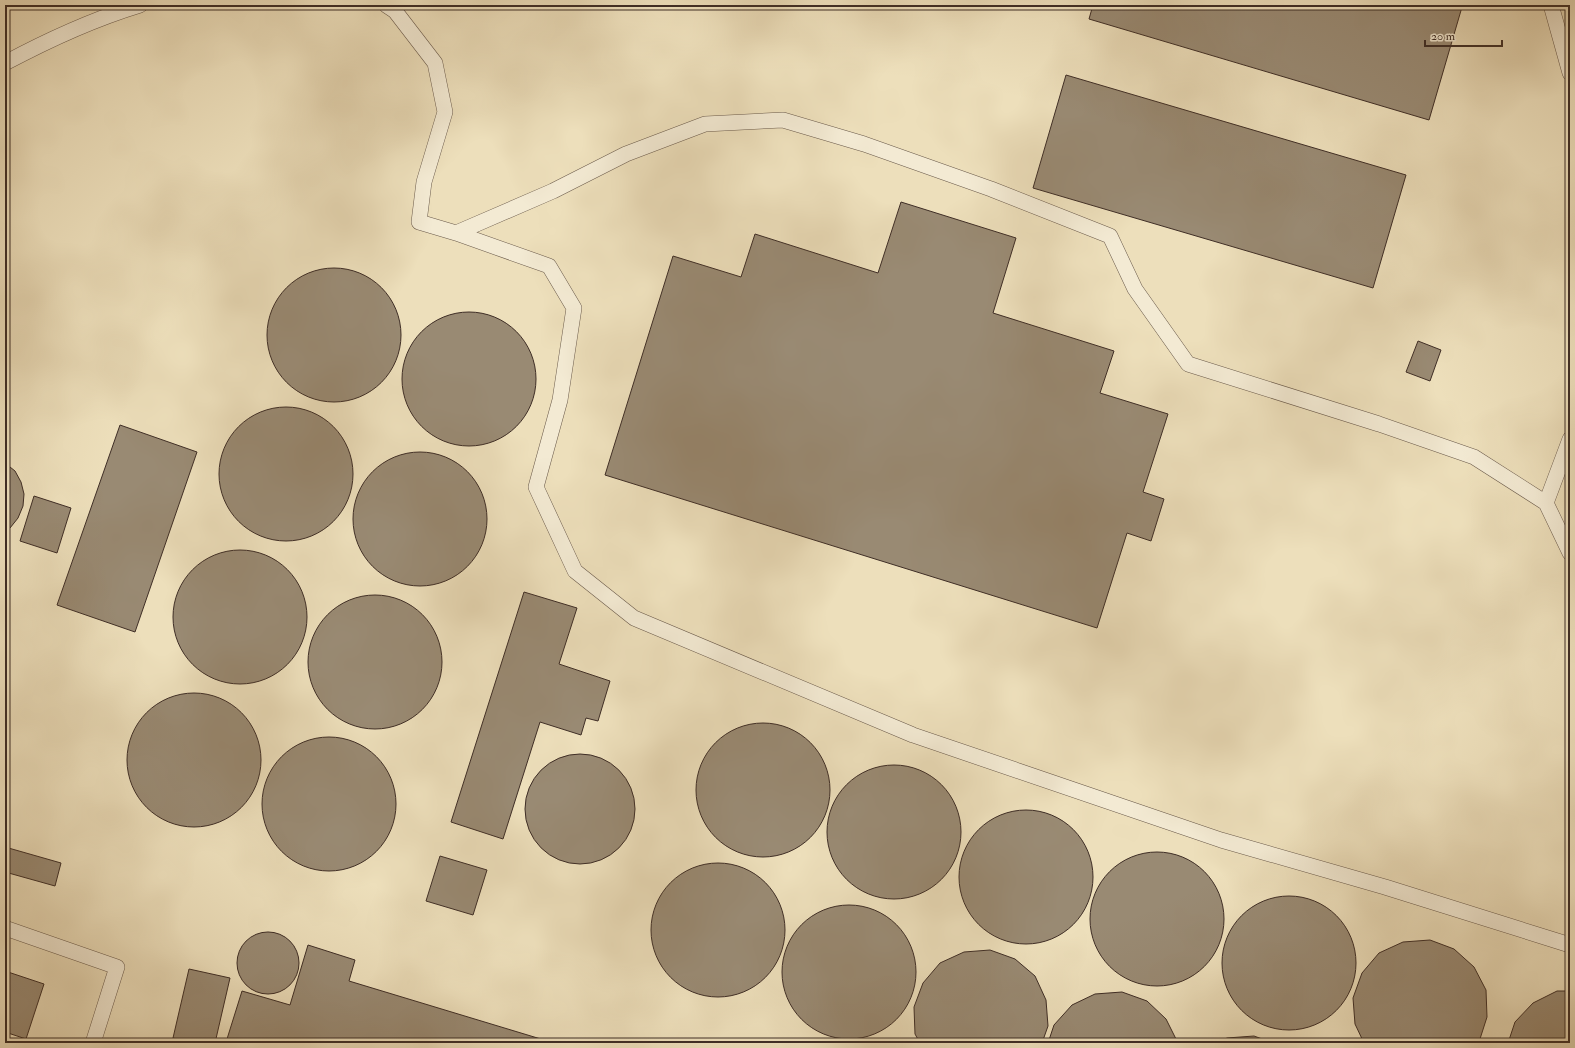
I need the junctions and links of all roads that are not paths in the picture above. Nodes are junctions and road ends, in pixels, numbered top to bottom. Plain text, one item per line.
1 (140, 5) edge
2 (386, 5) edge
3 (1551, 5) edge
4 (5, 63) edge
5 (1570, 73) edge
6 (456, 233) junction
7 (1570, 439) edge
8 (1546, 502) junction
9 (1570, 553) edge
10 (5, 928) edge
11 (1570, 945) edge
12 (92, 1043) edge

1 - 4 lane
2 - 6 lane
3 - 5 lane
6 - 8 lane
6 - 11 lane
7 - 8 lane
8 - 9 lane
10 - 12 lane

